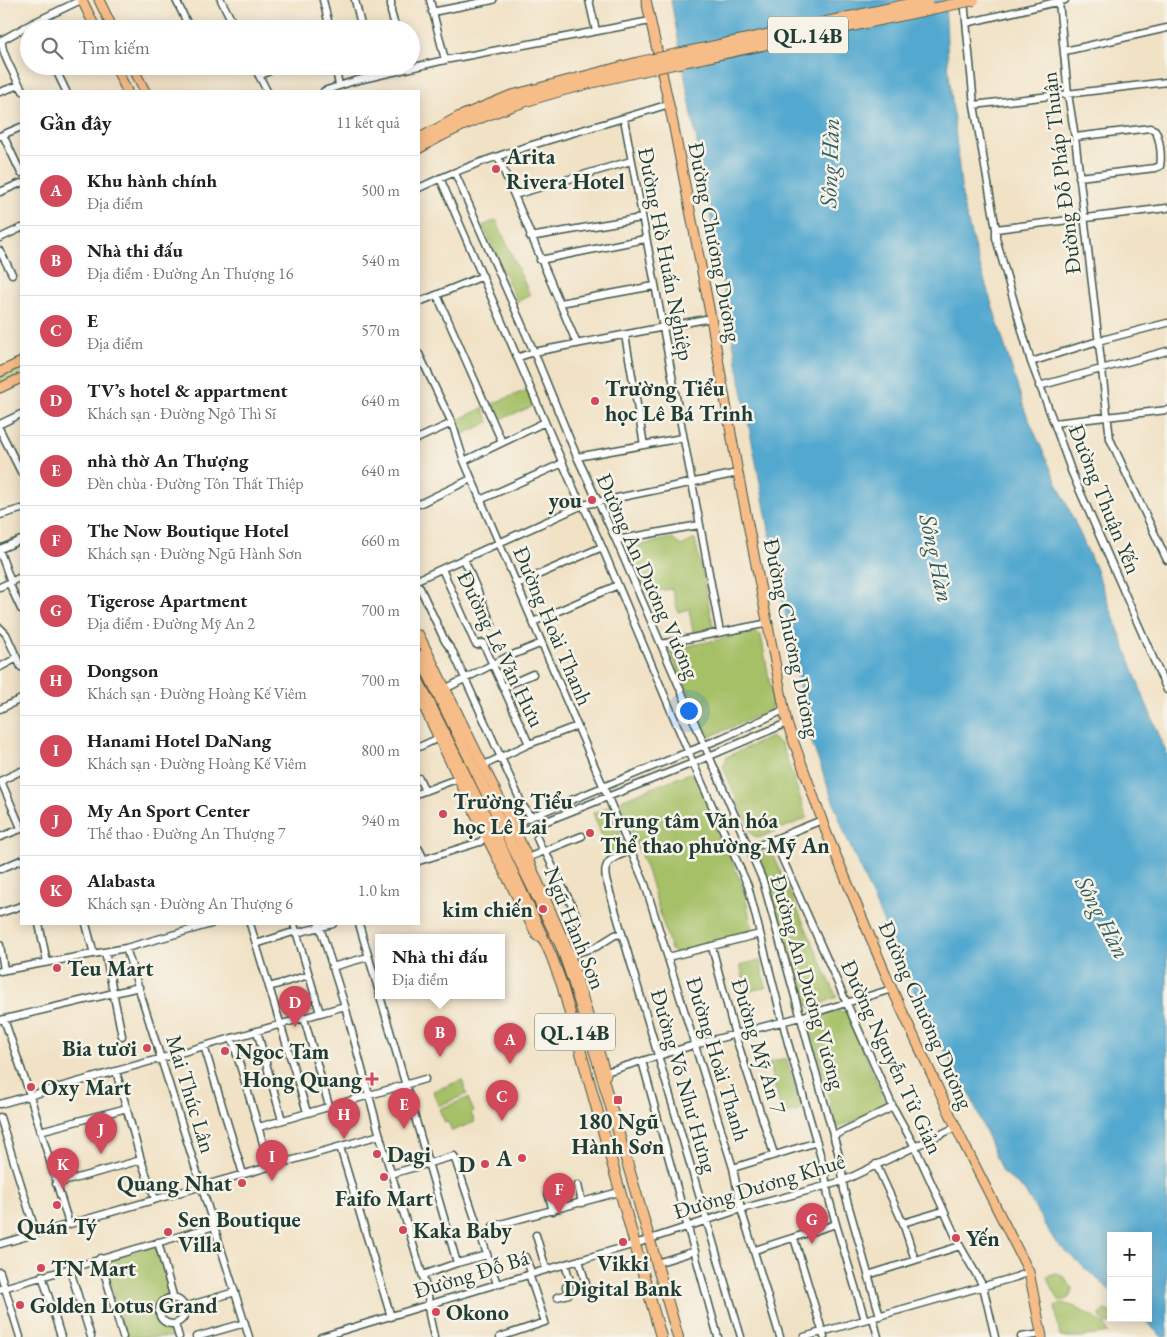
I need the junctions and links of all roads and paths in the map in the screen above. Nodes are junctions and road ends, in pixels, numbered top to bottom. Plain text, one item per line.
1 (82, 0) edge
2 (99, 0) edge
3 (176, 0) edge
4 (221, 0) edge
5 (323, 0) edge
6 (355, 0) edge
7 (390, 0) edge
8 (430, 0) edge
9 (492, 0) edge
10 (589, 0) edge
11 (646, 0) edge
12 (928, 0) edge
13 (964, 0) edge
14 (974, 0) edge
15 (1062, 1) edge
16 (432, 12) junction
17 (45, 20) edge
18 (92, 20) edge
19 (109, 20) edge
20 (186, 20) edge
21 (231, 20) edge
22 (328, 20) edge
23 (360, 20) edge
24 (393, 20) edge
25 (650, 21) junction
26 (966, 22) junction
27 (1167, 28) edge
28 (596, 31) junction
29 (20, 32) edge
30 (1065, 51) junction
31 (445, 60) junction
32 (420, 66) edge
33 (641, 66) junction
34 (58, 75) edge
35 (119, 75) edge
36 (137, 75) edge
37 (337, 75) edge
38 (381, 75) edge
39 (259, 76) edge
40 (1167, 82) edge
41 (339, 85) junction
42 (21, 88) edge
43 (66, 90) edge
44 (126, 90) edge
45 (144, 90) edge
46 (266, 90) edge
47 (326, 90) edge
48 (0, 92) edge
49 (1068, 94) junction
50 (669, 104) junction
51 (974, 105) junction
52 (624, 119) junction
53 (20, 127) edge
54 (1, 135) edge
55 (420, 138) edge
56 (1075, 138) junction
57 (420, 148) edge
58 (498, 157) junction
59 (631, 161) junction
60 (20, 171) edge
61 (455, 173) junction
62 (1079, 177) junction
63 (440, 178) junction
64 (20, 183) edge
65 (420, 188) edge
66 (0, 192) edge
67 (514, 195) junction
68 (1167, 208) edge
69 (641, 218) junction
70 (1084, 218) junction
71 (20, 228) edge
72 (996, 229) junction
73 (530, 237) junction
74 (0, 238) edge
75 (645, 239) junction
76 (0, 251) edge
77 (540, 260) junction
78 (12, 274) dead end
79 (483, 276) junction
80 (654, 286) junction
81 (437, 296) junction
82 (420, 302) edge
83 (560, 304) junction
84 (711, 318) junction
85 (1167, 323) edge
86 (662, 327) junction
87 (625, 335) junction
88 (1098, 341) junction
89 (577, 344) junction
90 (1167, 351) edge
91 (534, 352) junction
92 (420, 356) edge
93 (518, 357) junction
94 (20, 362) edge
95 (1031, 362) junction
96 (1102, 368) junction
97 (0, 372) edge
98 (20, 378) edge
99 (1039, 386) junction
100 (0, 388) edge
101 (1167, 410) edge
102 (20, 414) edge
103 (1106, 416) junction
104 (545, 422) junction
105 (452, 423) junction
106 (1054, 423) junction
107 (0, 424) edge
108 (0, 430) edge
109 (420, 438) edge
110 (682, 438) junction
111 (502, 442) junction
112 (644, 444) junction
113 (576, 457) junction
114 (464, 461) junction
115 (563, 463) junction
116 (20, 470) edge
117 (738, 473) junction
118 (471, 479) junction
119 (691, 482) junction
120 (480, 500) junction
121 (597, 501) junction
122 (420, 504) edge
123 (583, 504) junction
124 (20, 509) edge
125 (0, 515) edge
126 (699, 525) junction
127 (616, 540) junction
128 (20, 541) edge
129 (499, 544) junction
130 (602, 547) junction
131 (0, 551) edge
132 (464, 559) junction
133 (1167, 560) edge
134 (442, 569) junction
135 (20, 577) edge
136 (420, 579) edge
137 (10, 582) junction
138 (517, 584) junction
139 (618, 585) junction
140 (0, 587) edge
141 (420, 588) edge
142 (20, 607) edge
143 (533, 622) junction
144 (768, 623) junction
145 (492, 625) dead end
146 (0, 628) edge
147 (720, 632) junction
148 (420, 636) edge
149 (542, 643) junction
150 (661, 644) junction
151 (420, 657) edge
152 (17, 658) junction
153 (20, 665) edge
154 (493, 665) junction
155 (0, 667) edge
156 (533, 674) dead end
157 (464, 680) junction
158 (420, 684) edge
159 (503, 687) junction
160 (445, 689) junction
161 (1167, 690) edge
162 (20, 699) edge
163 (420, 699) edge
164 (0, 709) edge
165 (784, 710) junction
166 (788, 723) junction
167 (577, 726) junction
168 (439, 738) junction
169 (528, 744) junction
170 (704, 745) junction
171 (420, 747) edge
172 (688, 752) junction
173 (709, 756) junction
174 (500, 757) junction
175 (693, 763) junction
176 (482, 766) junction
177 (20, 771) edge
178 (458, 778) junction
179 (0, 781) edge
180 (604, 786) junction
181 (422, 792) edge
182 (608, 796) junction
183 (531, 817) junction
184 (822, 820) junction
185 (20, 827) edge
186 (20, 829) edge
187 (510, 831) junction
188 (582, 836) dead end
189 (0, 837) edge
190 (537, 838) dead end
191 (489, 839) junction
192 (774, 840) junction
193 (750, 849) junction
194 (632, 850) junction
195 (544, 851) junction
196 (527, 858) junction
197 (20, 860) edge
198 (422, 860) edge
199 (0, 869) edge
200 (20, 906) edge
201 (0, 913) edge
202 (576, 916) dead end
203 (38, 925) edge
204 (86, 925) edge
205 (207, 925) edge
206 (250, 925) edge
207 (294, 925) edge
208 (320, 925) edge
209 (359, 925) edge
210 (296, 932) junction
211 (622, 934) junction
212 (760, 934) junction
213 (256, 944) junction
214 (0, 945) edge
215 (712, 947) junction
216 (126, 948) junction
217 (105, 952) junction
218 (94, 954) junction
219 (570, 955) junction
220 (368, 956) junction
221 (668, 957) junction
222 (47, 962) junction
223 (332, 967) junction
224 (2, 971) edge
225 (309, 974) junction
226 (375, 980) edge
227 (139, 987) junction
228 (269, 987) junction
229 (892, 989) junction
230 (113, 993) junction
231 (380, 999) edge
232 (847, 1003) junction
233 (345, 1006) junction
234 (320, 1013) junction
235 (800, 1017) junction
236 (304, 1018) junction
237 (2, 1019) edge
238 (783, 1022) junction
239 (280, 1024) junction
240 (257, 1031) junction
241 (735, 1034) junction
242 (122, 1036) dead end
243 (232, 1038) junction
244 (694, 1045) junction
245 (204, 1046) junction
246 (659, 1056) junction
247 (161, 1058) junction
248 (642, 1061) junction
249 (116, 1071) junction
250 (603, 1072) junction
251 (424, 1079) dead end
252 (406, 1085) junction
253 (368, 1094) junction
254 (30, 1096) junction
255 (0, 1104) edge
256 (329, 1106) junction
257 (893, 1107) junction
258 (127, 1108) junction
259 (306, 1112) junction
260 (0, 1117) edge
261 (282, 1120) junction
262 (259, 1127) junction
263 (956, 1127) junction
264 (40, 1131) junction
265 (380, 1135) junction
266 (833, 1136) junction
267 (817, 1142) junction
268 (340, 1147) junction
269 (916, 1147) junction
270 (774, 1154) junction
271 (141, 1160) junction
272 (428, 1163) junction
273 (876, 1164) junction
274 (270, 1166) junction
275 (733, 1168) junction
276 (243, 1174) junction
277 (391, 1174) junction
278 (843, 1181) junction
279 (56, 1184) junction
280 (578, 1185) dead end
281 (201, 1186) junction
282 (827, 1186) junction
283 (548, 1193) dead end
284 (617, 1193) junction
285 (155, 1199) junction
286 (582, 1203) junction
287 (741, 1209) junction
288 (553, 1211) junction
289 (944, 1211) junction
290 (707, 1220) junction
291 (903, 1223) junction
292 (69, 1224) junction
293 (836, 1224) junction
294 (214, 1226) junction
295 (494, 1226) dead end
296 (688, 1226) junction
297 (36, 1233) junction
298 (536, 1235) dead end
299 (651, 1238) junction
300 (794, 1238) junction
301 (158, 1242) junction
302 (0, 1244) edge
303 (633, 1244) junction
304 (960, 1246) junction
305 (755, 1250) junction
306 (695, 1251) junction
307 (487, 1255) junction
308 (525, 1257) dead end
309 (100, 1258) junction
310 (580, 1260) junction
311 (916, 1260) junction
312 (660, 1262) junction
313 (457, 1263) junction
314 (565, 1264) junction
315 (69, 1267) junction
316 (546, 1270) junction
317 (0, 1272) edge
318 (1029, 1272) junction
319 (530, 1274) junction
320 (42, 1275) junction
321 (423, 1275) junction
322 (868, 1275) junction
323 (496, 1284) junction
324 (586, 1284) dead end
325 (983, 1286) junction
326 (2, 1288) edge
327 (235, 1292) junction
328 (558, 1298) dead end
329 (174, 1299) junction
330 (428, 1305) junction
331 (184, 1307) junction
332 (391, 1317) junction
333 (876, 1317) junction
334 (865, 1320) junction
335 (244, 1323) junction
336 (175, 1324) junction
337 (823, 1334) edge
338 (1042, 1336) edge
339 (20, 1337) edge
340 (61, 1337) edge
341 (92, 1337) edge
342 (123, 1337) edge
343 (179, 1337) edge
344 (196, 1337) edge
345 (249, 1337) edge
346 (322, 1337) edge
347 (434, 1337) edge
348 (500, 1337) edge
349 (659, 1337) edge
350 (678, 1337) edge
351 (682, 1337) edge
352 (718, 1337) edge
353 (741, 1337) edge
354 (780, 1337) edge
355 (804, 1337) edge
356 (878, 1337) edge
357 (995, 1337) edge
358 (1021, 1337) edge

1 - 17 street
1 - 18 main road
2 - 19 main road
3 - 20 street
4 - 21 street
5 - 22 street
6 - 23 street
7 - 24 street
8 - 16 street
9 - 16 street
10 - 28 street
11 - 25 main road, Đường Chương Dương
12 - 33 highway, QL.14B, bridge
13 - 26 street
14 - 33 highway, QL.14B, bridge
15 - 26 street
15 - 30 street, Đường Đỗ Pháp Thuận
16 - 31 street
25 - 28 street
25 - 50 main road, Đường Chương Dương
26 - 51 street
27 - 30 street
28 - 31 street
29 - 42 street
30 - 49 street, Đường Đỗ Pháp Thuận
31 - 32 street
33 - 55 highway, QL.14B
33 - 57 highway, QL.14B
34 - 43 street
35 - 44 main road
36 - 45 main road
37 - 41 street
38 - 41 street
39 - 46 street
40 - 49 street
41 - 47 street
42 - 48 street
49 - 51 street
49 - 56 street, Đường Đỗ Pháp Thuận
50 - 52 street
50 - 84 main road, Đường Chương Dương
51 - 72 street
52 - 58 street
52 - 59 street, Đường Hồ Huấn Nghiệp
53 - 54 street
54 - 60 street
56 - 62 street, Đường Đỗ Pháp Thuận
56 - 62 street
58 - 61 street
58 - 67 street
59 - 67 street
59 - 69 street, Đường Hồ Huấn Nghiệp
61 - 63 street
61 - 91 street, Đường An Dương Vương
62 - 70 street, Đường Đỗ Pháp Thuận
63 - 65 street
63 - 79 street, Đường An Dương Vương
64 - 66 street
67 - 73 street
68 - 70 street
69 - 73 street
69 - 75 street, Đường Hồ Huấn Nghiệp
70 - 72 street
70 - 88 street, Đường Đỗ Pháp Thuận
71 - 74 street
72 - 95 street
73 - 77 street
75 - 77 street
75 - 80 street, Đường Hồ Huấn Nghiệp
76 - 78 street
77 - 83 street
79 - 81 street
79 - 93 street, Đường An Dương Vương
80 - 83 street
80 - 86 street, Đường Hồ Huấn Nghiệp
81 - 82 street
81 - 111 street
83 - 89 street
84 - 86 street
84 - 117 main road, Đường Chương Dương
85 - 88 street
86 - 87 street
86 - 110 street, Đường Hồ Huấn Nghiệp
87 - 89 street
87 - 112 street
88 - 95 street
88 - 96 street, Đường Đỗ Pháp Thuận
89 - 91 street
90 - 96 street
91 - 93 street
91 - 113 street, Đường An Dương Vương
92 - 105 street, Đường Hoài Thanh
93 - 104 street, Đường An Dương Vương
94 - 97 main road
95 - 99 street
96 - 99 street
96 - 103 street
98 - 100 main road
99 - 106 street
101 - 103 street, Đường Thuận Yến
102 - 107 street
103 - 106 street, Đường Thuận Yến
103 - 133 street
104 - 111 street
104 - 115 street, Đường An Dương Vương
105 - 109 street
105 - 114 street, Đường Hoài Thanh
106 - 161 street, Đường Thuận Yến
108 - 116 street
110 - 112 street
110 - 119 street, Đường Hồ Huấn Nghiệp
111 - 114 street
112 - 113 street
113 - 121 street, Đường An Dương Vương
114 - 118 street, Đường Hoài Thanh
115 - 120 street
115 - 123 street, Đường An Dương Vương
117 - 119 street, Đường Lê Văn Hưu
117 - 144 main road, Đường Chương Dương
118 - 120 street, Đường Hoài Thanh
118 - 122 street
119 - 121 street, Đường Lê Văn Hưu
119 - 126 street, Đường Hồ Huấn Nghiệp
120 - 129 street, Đường Hoài Thanh
121 - 123 street, Đường Lê Văn Hưu
121 - 127 street, Đường An Dương Vương
123 - 129 street, Đường Lê Văn Hưu
123 - 130 street, Đường An Dương Vương
124 - 125 street
126 - 127 street
126 - 147 street, Đường Hồ Huấn Nghiệp
127 - 150 street, Đường An Dương Vương
128 - 131 street
129 - 132 street, Đường Lê Văn Hưu
129 - 138 street, Đường Hoài Thanh
130 - 138 street
130 - 139 street, Đường An Dương Vương
131 - 137 street
132 - 134 street, Đường Lê Văn Hưu
132 - 145 street, Đường Lê Văn Hưu
134 - 136 street, Đường Lê Văn Hưu
134 - 154 street, Đường Lê Văn Hưu
135 - 137 street
137 - 140 street
137 - 142 street
138 - 143 street, Đường Hoài Thanh
139 - 143 street
139 - 172 street, Đường An Dương Vương
141 - 157 street
143 - 149 street, Đường Hoài Thanh
144 - 147 street
144 - 165 main road, Đường Chương Dương
146 - 152 street
147 - 150 street
148 - 160 main road, Ngũ Hành Sơn
149 - 154 street
149 - 167 street, Đường Hoài Thanh
150 - 170 street, Đường An Dương Vương
151 - 187 highway, QL.14B
152 - 153 street
152 - 155 street
154 - 157 street
154 - 159 street, Đường Lê Văn Hưu
156 - 159 street
157 - 160 street
157 - 174 street
158 - 191 highway, QL.14B
159 - 169 street, Đường Lê Văn Hưu
160 - 176 main road, Ngũ Hành Sơn
162 - 164 street
163 - 168 main road, Ngũ Hành Sơn
165 - 166 main road, Đường Chương Dương
165 - 170 street
166 - 173 street
166 - 184 main road, Đường Chương Dương
167 - 169 street
167 - 180 street, Đường Hoài Thanh
168 - 171 street
168 - 178 main road, Ngũ Hành Sơn
169 - 174 street
170 - 172 street
170 - 173 street, Đường An Dương Vương
172 - 175 street, Đường An Dương Vương
172 - 180 street
173 - 175 street
173 - 193 street, Đường An Dương Vương
174 - 176 street
174 - 183 street
175 - 182 street
175 - 212 street, Đường An Dương Vương
176 - 187 main road, Ngũ Hành Sơn
177 - 179 street
178 - 181 street
178 - 191 main road, Ngũ Hành Sơn
179 - 185 street
180 - 182 street, Đường Hoài Thanh
180 - 183 street
182 - 187 street
182 - 194 street, Đường Hoài Thanh
183 - 187 street
184 - 192 street
184 - 229 main road, Đường Chương Dương
186 - 189 street
187 - 191 street
187 - 196 main road, Ngũ Hành Sơn
187 - 250 highway, Ngũ Hành Sơn / QL.14B
188 - 195 street
190 - 195 street
191 - 198 street
191 - 284 highway, Ngũ Hành Sơn / QL.14B
192 - 193 street
192 - 232 street, Đường Nguyễn Tử Giản
193 - 235 street, Đường An Dương Vương
194 - 211 street, Đường Võ Như Hưng
194 - 221 street, Đường Hoài Thanh
195 - 196 street
195 - 202 street
196 - 219 main road, Ngũ Hành Sơn
197 - 199 street
200 - 201 street
203 - 222 street
204 - 218 street
205 - 216 street
206 - 213 street
207 - 210 street
208 - 210 street
208 - 223 street
209 - 220 street
210 - 213 street
210 - 225 street
211 - 219 street
211 - 246 street, Đường Võ Như Hưng
212 - 215 street
212 - 238 street, Đường An Dương Vương
213 - 228 street
214 - 224 street
215 - 221 street
215 - 241 street, Đường Mỹ An 7
216 - 217 street
216 - 227 street, Mai Thúc Lân
217 - 218 street
217 - 230 street
218 - 222 street
219 - 250 main road, Ngũ Hành Sơn
220 - 223 street
220 - 226 street
221 - 244 street, Đường Hoài Thanh
222 - 224 street
223 - 233 street
225 - 228 street
225 - 234 street
227 - 230 street
227 - 247 street, Mai Thúc Lân
228 - 239 street
229 - 232 street
229 - 263 main road, Đường Chương Dương
230 - 237 street
230 - 242 street
231 - 252 street
232 - 235 street
232 - 257 street, Đường Nguyễn Tử Giản
233 - 234 street
233 - 253 street
234 - 236 street
235 - 238 street
235 - 266 street, Đường An Dương Vương
236 - 239 street
236 - 256 street
237 - 254 street
238 - 241 street
238 - 267 street, Đường An Dương Vương
239 - 240 street
239 - 259 street
240 - 243 street
240 - 261 street
241 - 244 street
241 - 270 street, Đường Mỹ An 7
243 - 245 street
243 - 262 street
244 - 246 street
244 - 275 street, Đường Hoài Thanh
245 - 247 street
245 - 276 street
246 - 248 street
246 - 290 street, Đường Võ Như Hưng
247 - 249 street
247 - 281 street, Mai Thúc Lân
248 - 250 street
248 - 296 street
249 - 254 street
249 - 258 street
250 - 299 highway, Ngũ Hành Sơn / QL.14B
251 - 252 street
252 - 253 street
252 - 272 street
253 - 256 street
253 - 265 street
254 - 255 street
254 - 264 street
256 - 259 street
257 - 266 street
257 - 269 street, Đường Nguyễn Tử Giản
258 - 264 street
258 - 271 street
259 - 261 street
260 - 297 street
261 - 262 street
262 - 274 street
263 - 269 street, Đường Dương Khuê
263 - 318 main road, Đường Chương Dương
264 - 279 street
265 - 268 street
265 - 277 street
266 - 278 street, Đường An Dương Vương
267 - 270 street
267 - 282 street, Đường An Dương Vương
268 - 274 street
268 - 332 street
269 - 273 street, Đường Dương Khuê
269 - 289 street, Đường Nguyễn Tử Giản
270 - 275 street
271 - 279 street
271 - 285 street
272 - 277 street
272 - 307 street
272 - 313 street
273 - 278 street, Đường Dương Khuê
273 - 291 street
274 - 276 street
275 - 287 street, Đường Hoài Thanh
276 - 281 street
277 - 321 street
278 - 282 street, Đường Dương Khuê
278 - 322 street, Đường An Dương Vương
279 - 292 street
280 - 286 street
281 - 285 street
281 - 294 street, Mai Thúc Lân
282 - 287 street, Đường Dương Khuê
282 - 293 street, Đường An Dương Vương
283 - 288 street
284 - 286 street
284 - 303 main road, Ngũ Hành Sơn
284 - 303 highway, Ngũ Hành Sơn / QL.14B
285 - 292 street
286 - 288 street
287 - 290 street, Đường Dương Khuê
287 - 305 street, Đường Hoài Thanh
288 - 295 street
289 - 291 street
289 - 304 street, Đường Nguyễn Tử Giản
290 - 296 street, Đường Dương Khuê
290 - 353 street, Đường Võ Như Hưng
291 - 311 street
292 - 297 street
293 - 300 street
293 - 334 street, Đường An Dương Vương
294 - 301 street
294 - 327 street, Mai Thúc Lân
296 - 299 street, Đường Dương Khuê
296 - 306 street
297 - 302 street
298 - 316 street
299 - 303 street, Đường Dương Khuê
299 - 312 main road, Ngũ Hành Sơn
299 - 350 highway, Ngũ Hành Sơn / QL.14B
300 - 305 street
300 - 337 street
301 - 309 street
301 - 329 street
303 - 310 street, Đường Đỗ Bá
303 - 349 highway, Ngũ Hành Sơn
304 - 311 street
304 - 325 street, Đường Nguyễn Tử Giản
305 - 354 street, Đường Hoài Thanh
306 - 312 street
306 - 352 street
307 - 313 street
307 - 323 street
308 - 319 street
309 - 315 street
309 - 342 street
310 - 314 street, Đường Đỗ Bá
310 - 324 street
311 - 322 street
312 - 351 main road, Ngũ Hành Sơn
313 - 321 street
314 - 316 street, Đường Đỗ Bá
314 - 328 street
315 - 320 street
315 - 341 street
316 - 319 street, Đường Đỗ Bá
317 - 326 street
318 - 325 street
318 - 338 main road, Đường Chương Dương
319 - 323 street, Đường Đỗ Bá
319 - 348 street
320 - 326 street
320 - 340 street
321 - 330 street
322 - 333 street, Đường An Dương Vương
323 - 330 street, Đường Đỗ Bá
325 - 333 street
325 - 357 street, Đường Nguyễn Tử Giản
326 - 339 street
327 - 331 street
327 - 335 street, Mai Thúc Lân
329 - 331 street
329 - 336 street
330 - 332 street, Đường Đỗ Bá
330 - 347 street
331 - 336 street
332 - 346 street, Đường Đỗ Bá
333 - 334 street
333 - 356 street, Đường An Dương Vương
334 - 337 street
335 - 344 street
335 - 345 street, Mai Thúc Lân
336 - 343 street
337 - 355 street
338 - 358 street

